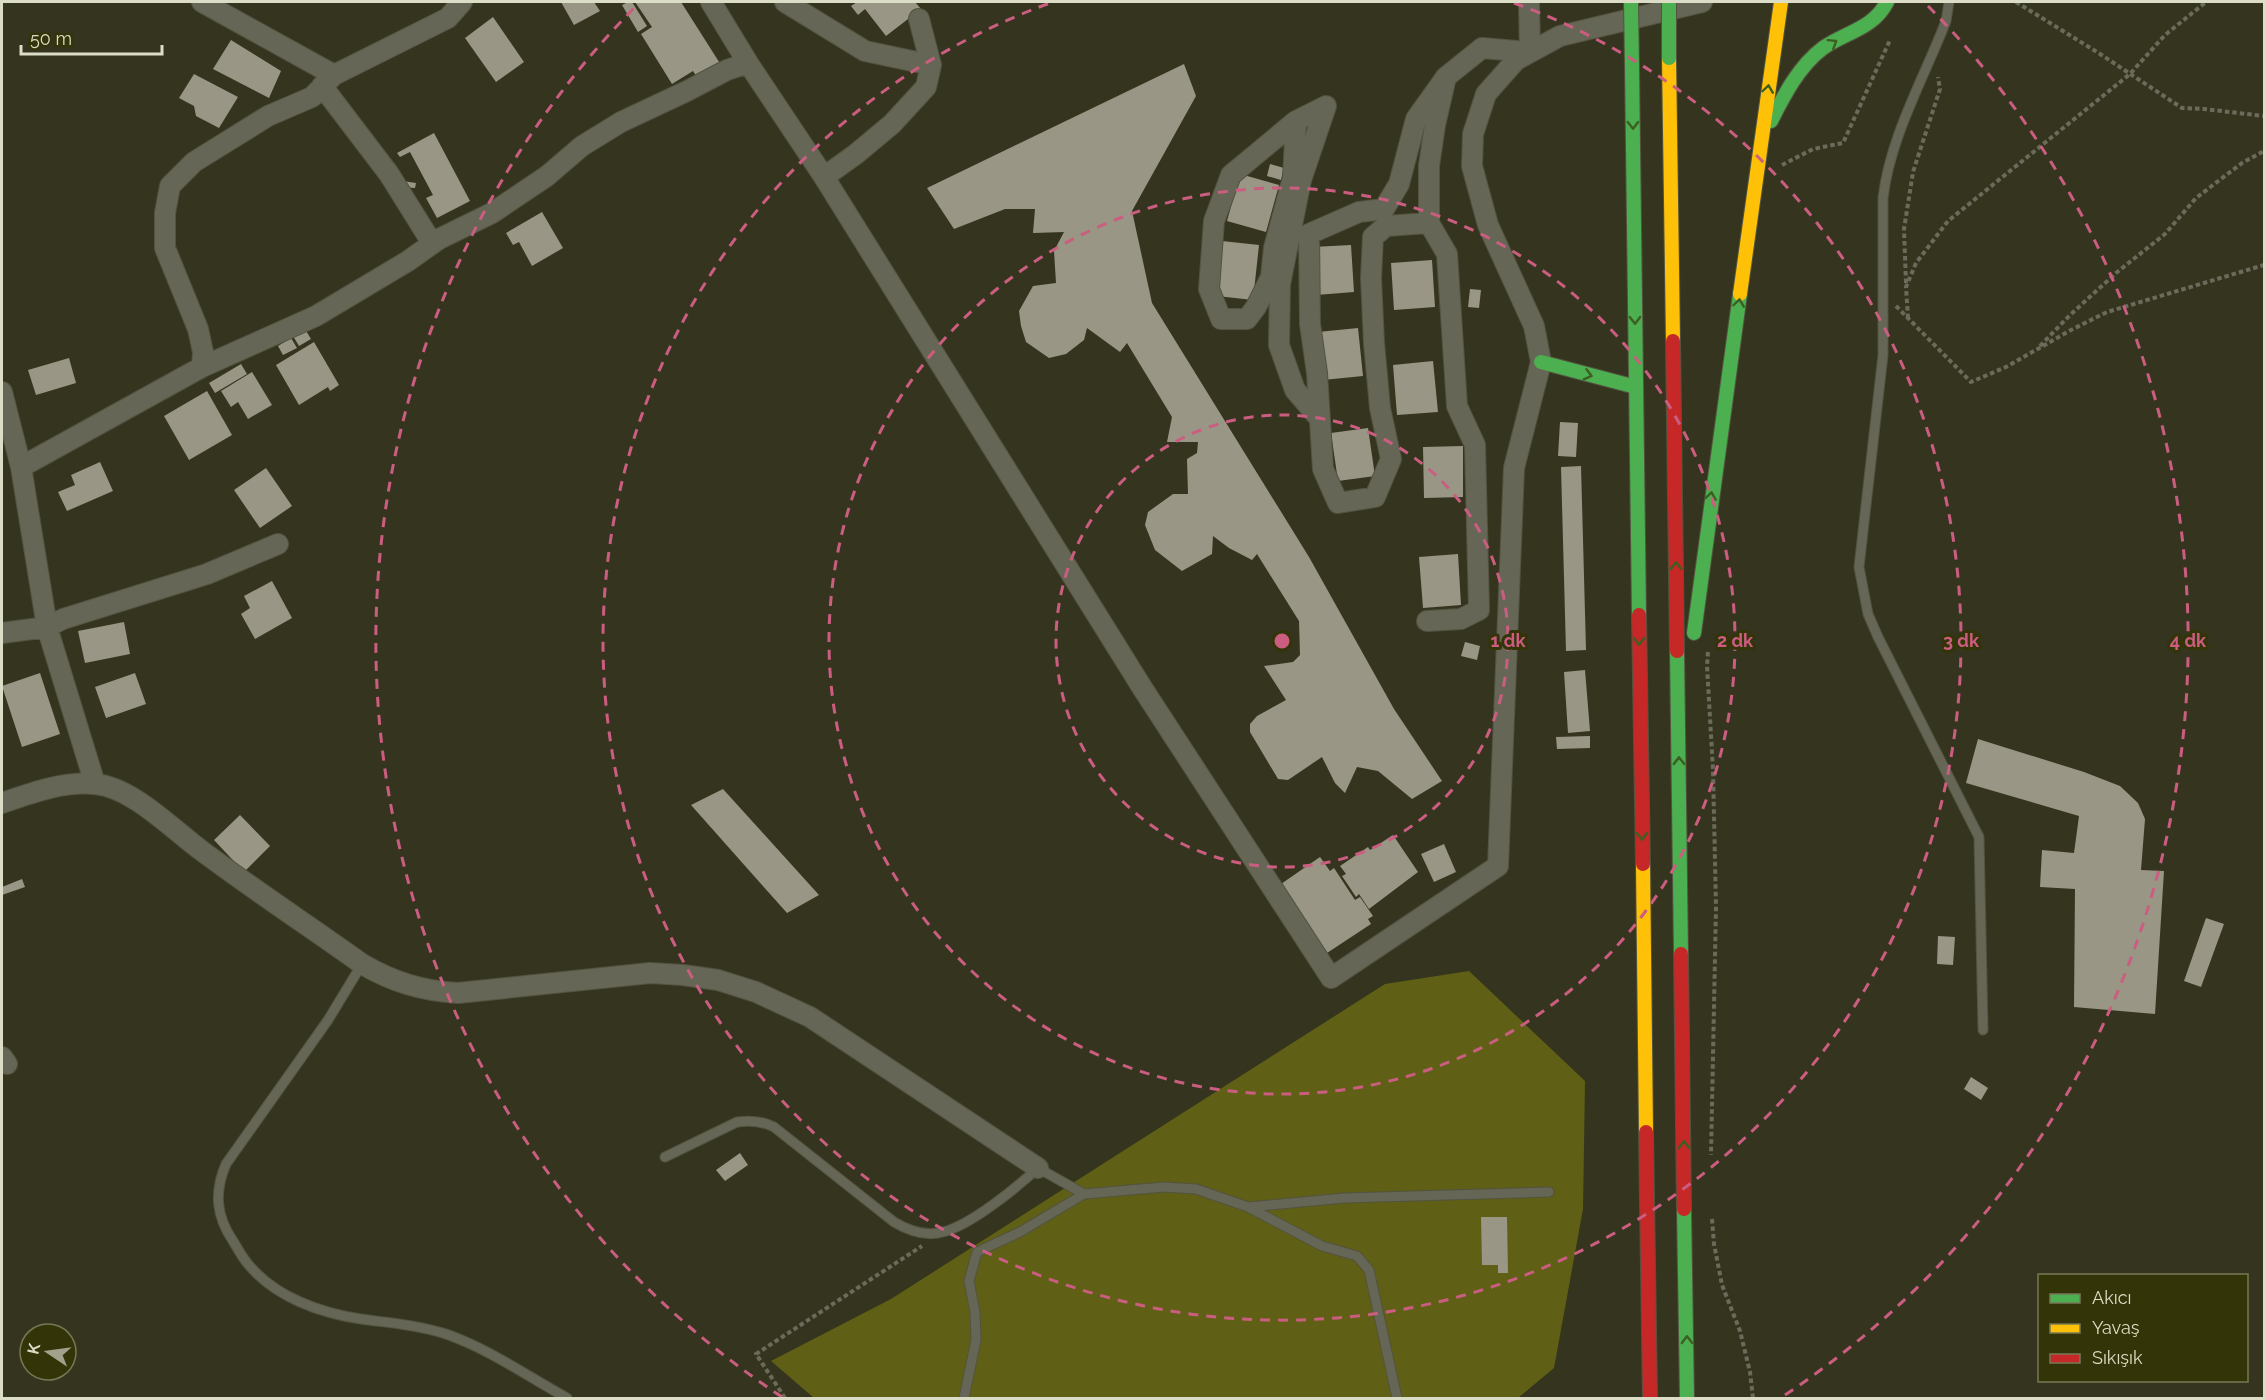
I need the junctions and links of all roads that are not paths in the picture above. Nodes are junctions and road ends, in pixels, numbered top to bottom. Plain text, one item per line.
1 (202, 2) edge
2 (462, 2) edge
3 (711, 2) edge
4 (784, 2) edge
5 (1529, 2) edge
6 (1631, 2) edge
7 (1669, 2) edge
8 (1702, 2) edge
9 (1781, 2) edge
10 (1887, 2) edge
11 (1949, 2) edge
12 (919, 19) dead end
13 (1530, 52) junction
14 (748, 63) junction
15 (931, 65) junction
16 (1446, 77) junction
17 (328, 81) junction
18 (1296, 121) junction
19 (1762, 139) junction
20 (824, 177) junction
21 (1429, 223) junction
22 (432, 243) junction
23 (1541, 362) junction
24 (202, 367) junction
25 (1636, 387) junction
26 (2, 392) edge
27 (1320, 419) junction
28 (21, 467) junction
29 (278, 544) dead end
30 (1427, 621) dead end
31 (47, 627) junction
32 (2, 633) edge
33 (1693, 648) dead end
34 (1692, 707) dead end
35 (95, 784) junction
36 (2, 803) edge
37 (362, 964) junction
38 (1983, 1030) dead end
39 (1684, 1121) junction
40 (665, 1157) dead end
41 (1038, 1168) junction
42 (1549, 1192) dead end
43 (1084, 1194) junction
44 (1248, 1207) junction
45 (567, 1398) edge
46 (964, 1398) edge
47 (1397, 1398) edge
48 (1650, 1398) edge
49 (1687, 1398) edge

1 - 17 street
2 - 17 street
3 - 14 street
4 - 15 street
5 - 13 street
6 -> 25 highway, bridge
39 -> 7 highway, bridge
8 - 13 street
19 -> 9 highway
19 -> 10 highway
11 - 38 lane
12 - 15 street
13 - 16 street
13 - 23 street
14 - 20 street
14 - 22 street
15 - 20 street
16 - 21 street
16 - 27 street
17 - 22 street
17 - 24 street
18 - 18 street
18 - 27 street
33 -> 19 highway
20 - 23 street
21 - 27 street
21 - 30 street
22 - 24 street
23 -> 25 highway
24 - 28 street
25 -> 48 highway
26 - 28 street
28 - 31 street
29 - 31 street
31 - 32 street
31 - 35 street
34 - 39 highway
35 - 36 street
35 - 37 street
37 - 41 street
37 - 45 lane
49 -> 39 highway
40 - 41 lane
41 - 43 lane
42 - 44 lane
43 - 44 lane
43 - 46 lane
44 - 47 lane

